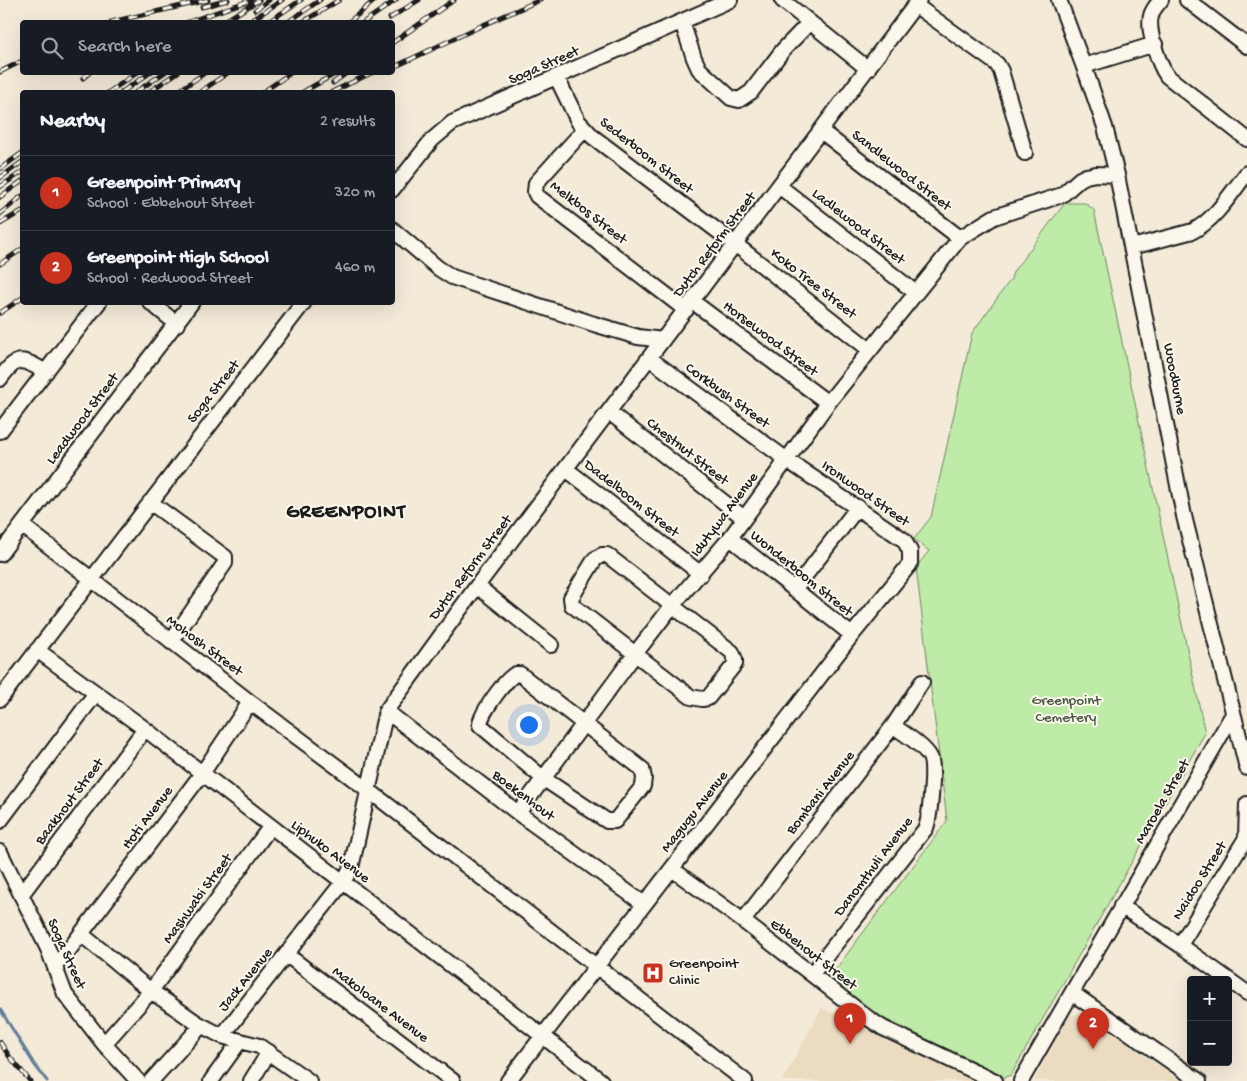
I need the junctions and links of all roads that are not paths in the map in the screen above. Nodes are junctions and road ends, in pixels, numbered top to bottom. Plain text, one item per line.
1 (730, 0) edge
2 (782, 0) edge
3 (1058, 0) edge
4 (1161, 0) edge
5 (1187, 0) edge
6 (917, 3) edge
7 (682, 22) junction
8 (809, 23) junction
9 (1154, 44) junction
10 (1247, 46) edge
11 (1084, 66) junction
12 (868, 69) junction
13 (557, 78) junction
14 (585, 129) junction
15 (822, 131) junction
16 (1247, 139) edge
17 (1024, 153) dead end
18 (1247, 173) edge
19 (1117, 175) junction
20 (395, 186) edge
21 (779, 186) junction
22 (395, 232) edge
23 (960, 238) junction
24 (735, 244) junction
25 (1132, 247) junction
26 (916, 293) junction
27 (98, 305) edge
28 (154, 305) edge
29 (190, 305) edge
30 (302, 305) edge
31 (689, 306) junction
32 (176, 324) junction
33 (663, 340) junction
34 (870, 350) junction
35 (649, 358) junction
36 (46, 372) junction
37 (0, 379) edge
38 (828, 403) junction
39 (609, 412) junction
40 (0, 430) edge
41 (787, 460) junction
42 (566, 469) junction
43 (150, 502) junction
44 (858, 507) junction
45 (744, 518) junction
46 (22, 526) junction
47 (730, 538) junction
48 (0, 554) edge
49 (910, 564) joint
50 (700, 574) junction
51 (90, 579) junction
52 (476, 586) junction
53 (794, 590) junction
54 (672, 606) junction
55 (852, 635) junction
56 (171, 642) junction
57 (551, 645) dead end
58 (37, 650) junction
59 (634, 654) junction
60 (922, 682) dead end
61 (96, 694) junction
62 (1, 695) edge
63 (250, 702) junction
64 (386, 711) junction
65 (1233, 714) junction
66 (583, 723) junction
67 (893, 726) junction
68 (144, 729) junction
69 (1242, 730) edge
70 (1247, 768) edge
71 (202, 774) junction
72 (544, 779) junction
73 (367, 789) junction
74 (1247, 804) edge
75 (518, 813) junction
76 (0, 820) edge
77 (270, 827) junction
78 (0, 852) edge
79 (672, 869) junction
80 (343, 882) junction
81 (21, 894) junction
82 (644, 904) junction
83 (1121, 906) junction
84 (743, 921) junction
85 (81, 934) junction
86 (1180, 945) junction
87 (287, 955) junction
88 (54, 965) junction
89 (597, 966) junction
90 (812, 974) junction
91 (151, 991) junction
92 (1247, 992) edge
93 (1072, 993) junction
94 (201, 1026) junction
95 (222, 1036) junction
96 (542, 1037) junction
97 (240, 1041) junction
98 (104, 1044) junction
99 (269, 1052) junction
100 (138, 1081) edge
101 (151, 1081) edge
102 (211, 1081) edge
103 (251, 1081) edge
104 (309, 1081) edge
105 (453, 1081) edge
106 (508, 1081) edge
107 (601, 1081) edge
108 (745, 1081) edge
109 (995, 1081) edge
110 (1021, 1081) edge
111 (1199, 1081) edge

1 - 7 street, Soga Street
2 - 8 street
3 - 11 street, Woodburne
4 - 9 street
5 - 10 street
6 - 12 street, Dutch Reform Street
6 - 17 street
7 - 8 street
7 - 13 street, Soga Street
8 - 12 street
9 - 11 street
9 - 16 street
11 - 19 street, Woodburne
12 - 15 street, Dutch Reform Street
13 - 14 street, Sederboom Street
13 - 20 street, Soga Street
14 - 24 street, Sederboom Street
14 - 31 street, Melkbos Street
15 - 21 street, Dutch Reform Street
15 - 23 street, Sandlewood Street
18 - 25 street
19 - 23 street, Idutywa Avenue
19 - 25 street, Woodburne
21 - 24 street, Dutch Reform Street
21 - 26 street, Ladlewood Street
22 - 33 street
23 - 26 street, Idutywa Avenue
24 - 31 street, Dutch Reform Street
24 - 34 street, Koko Tree Street
25 - 65 street, Woodburne
26 - 34 street, Idutywa Avenue
27 - 36 street
28 - 32 street
29 - 32 street, Leadwood Street
30 - 43 street, Soga Street
31 - 33 street, Dutch Reform Street
31 - 38 street, Horsewood Street
32 - 46 street, Leadwood Street
33 - 35 street, Dutch Reform Street
34 - 38 street, Idutywa Avenue
35 - 39 street, Dutch Reform Street
35 - 41 street, Corkbush Street
36 - 37 street
36 - 40 street
38 - 41 street, Idutywa Avenue
39 - 42 street, Dutch Reform Street
39 - 45 street, Chestnut Street
41 - 44 street, Ironwood Street
41 - 45 street, Idutywa Avenue
42 - 50 street, Dadelboom Street
42 - 52 street, Dutch Reform Street
43 - 51 street, Soga Street
43 - 56 street
44 - 49 street, Ironwood Street
44 - 53 street
45 - 47 street, Idutywa Avenue
46 - 48 street, Leadwood Street
46 - 51 street, Mohosh Street
47 - 50 street, Idutywa Avenue
47 - 53 street, Wonderboom Street
49 - 55 street, Magugu Avenue
50 - 54 street, Idutywa Avenue
51 - 56 street, Mohosh Street
51 - 58 street, Soga Street
52 - 57 street
52 - 64 street, Dutch Reform Street
53 - 55 street, Wonderboom Street
54 - 59 street, Idutywa Avenue
54 - 59 street
54 - 59 street
55 - 79 street, Magugu Avenue
56 - 63 street, Mohosh Street
58 - 61 street, Liphuko Avenue
58 - 62 street, Soga Street
59 - 66 street, Idutywa Avenue
60 - 67 street, Bombani Avenue
61 - 68 street, Liphuko Avenue
61 - 76 street
63 - 71 street, Hoti Avenue
63 - 73 street, Mohosh Street
64 - 73 street, Dutch Reform Street
64 - 75 street, Boekenhout
65 - 69 street, Woodburne
65 - 83 street, Maroela Street
66 - 72 street, Idutywa Avenue
66 - 72 street
66 - 72 street
67 - 84 street, Bombani Avenue
67 - 90 street, Danomthuli Avenue
68 - 71 street, Liphuko Avenue
68 - 81 street, Baakhout Street
69 - 70 street, Woodburne
71 - 77 street, Liphuko Avenue
71 - 85 street, Hoti Avenue
72 - 75 street, Idutywa Avenue
73 - 80 street, Jack Avenue
73 - 89 street
74 - 86 street, Naidoo Street
75 - 82 street, Boekenhout
77 - 80 street, Liphuko Avenue
77 - 91 street, Mashwabi Street
78 - 81 street, Soga Street
79 - 82 street, Magugu Avenue
79 - 84 street, Ebbehout Street
80 - 87 street, Jack Avenue
80 - 96 street, Liphuko Avenue
81 - 88 street, Soga Street
82 - 89 street, Magugu Avenue
83 - 86 street
83 - 93 street, Maroela Street
84 - 90 street, Ebbehout Street
85 - 88 street, Hoti Avenue
85 - 91 street, Jack Avenue
86 - 92 street
87 - 95 street, Jack Avenue
87 - 105 street, Makoloane Avenue
88 - 98 street, Soga Street
89 - 96 street, Magugu Avenue
89 - 108 street
90 - 109 street, Ebbehout Street
91 - 94 street, Jack Avenue
91 - 98 street, Mashwabi Street
93 - 110 street, Maroela Street
93 - 111 street
94 - 95 street, Jack Avenue
94 - 101 street
95 - 97 street
96 - 106 street, Magugu Avenue
96 - 107 street, Liphuko Avenue
97 - 99 street
97 - 102 street
98 - 100 street, Soga Street
99 - 103 street
99 - 104 street

